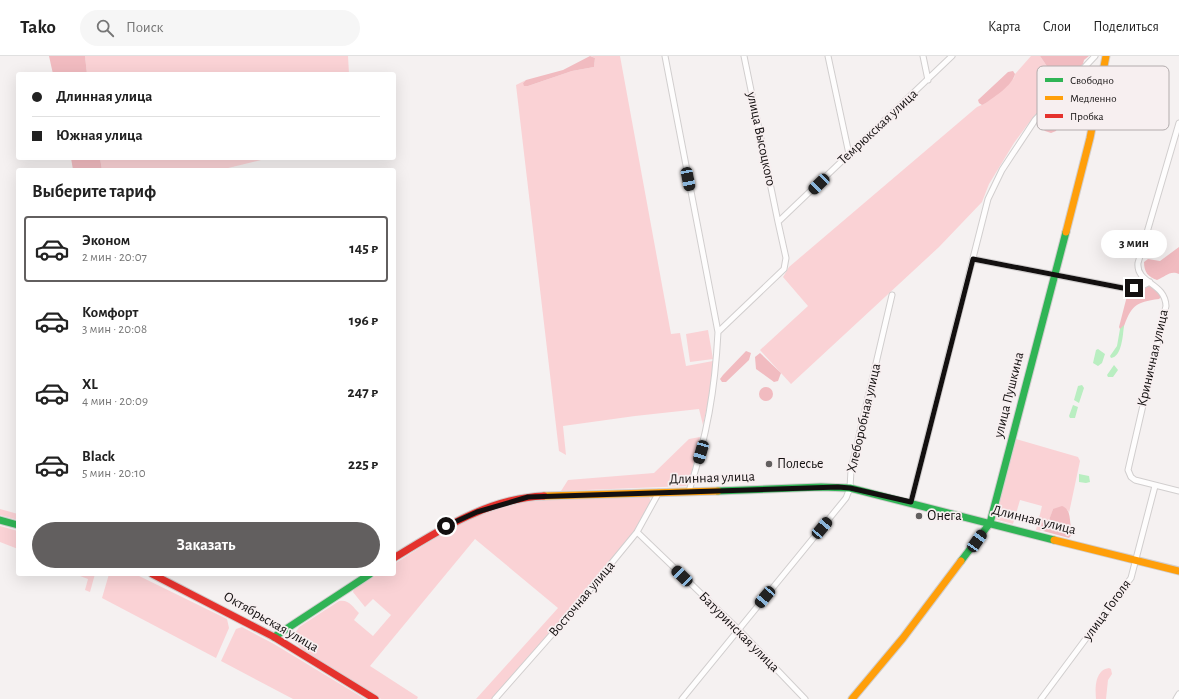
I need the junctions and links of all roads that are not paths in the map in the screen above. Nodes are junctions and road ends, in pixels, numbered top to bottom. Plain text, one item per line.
1 (665, 56) edge
2 (744, 56) edge
3 (828, 56) edge
4 (923, 56) edge
5 (952, 56) edge
6 (1095, 56) edge
7 (1106, 56) edge
8 (1085, 66) edge
9 (1104, 66) edge
10 (928, 80) junction
11 (1037, 120) edge
12 (1179, 123) edge
13 (1092, 130) edge
14 (849, 154) junction
15 (778, 222) junction
16 (973, 259) junction
17 (1054, 274) junction
18 (1150, 282) junction
19 (892, 295) dead end
20 (718, 332) junction
21 (1155, 486) junction
22 (850, 488) junction
23 (689, 491) junction
24 (1179, 491) edge
25 (659, 492) junction
26 (911, 502) junction
27 (0, 520) edge
28 (990, 522) junction
29 (16, 524) edge
30 (637, 532) junction
31 (396, 557) edge
32 (1136, 560) junction
33 (1179, 571) edge
34 (156, 576) edge
35 (367, 576) edge
36 (738, 629) junction
37 (274, 637) junction
38 (1179, 694) edge
39 (375, 699) edge
40 (495, 699) edge
41 (682, 699) edge
42 (805, 699) edge
43 (852, 699) edge
44 (1041, 699) edge
45 (1176, 699) edge

1 - 20 street
2 - 15 street, улица Высоцкого
3 - 14 street
4 - 10 street
5 - 10 street, Темрюкская улица
6 - 8 street
7 - 9 street, улица Пушкина
10 - 14 street, Темрюкская улица
11 - 16 street
12 - 18 street, Криничная улица
13 - 17 street, улица Пушкина
14 - 15 street, Темрюкская улица
15 - 20 street
16 - 17 street
16 - 26 street
17 - 18 street
17 - 28 street, улица Пушкина
18 - 21 street, Криничная улица
19 - 22 street, Хлеборобная улица
20 - 23 street
21 - 24 street
21 - 32 street, улица Гоголя
22 - 23 street, Длинная улица
22 - 26 street, Длинная улица
22 - 36 street, Хлеборобная улица
23 - 25 street, Длинная улица
25 - 30 street, Восточная улица
25 - 31 street, Длинная улица
26 - 28 street, Длинная улица
27 - 29 street
28 - 32 street, Длинная улица
28 - 43 street, улица Пушкина
30 - 36 street, Батуринская улица
30 - 40 street, Восточная улица
32 - 33 street, Длинная улица
32 - 44 street, улица Гоголя
34 - 37 street, Октябрьская улица
35 - 37 street
36 - 41 street, Хлеборобная улица
36 - 42 street, Батуринская улица
37 - 39 street, Октябрьская улица
38 - 45 street

